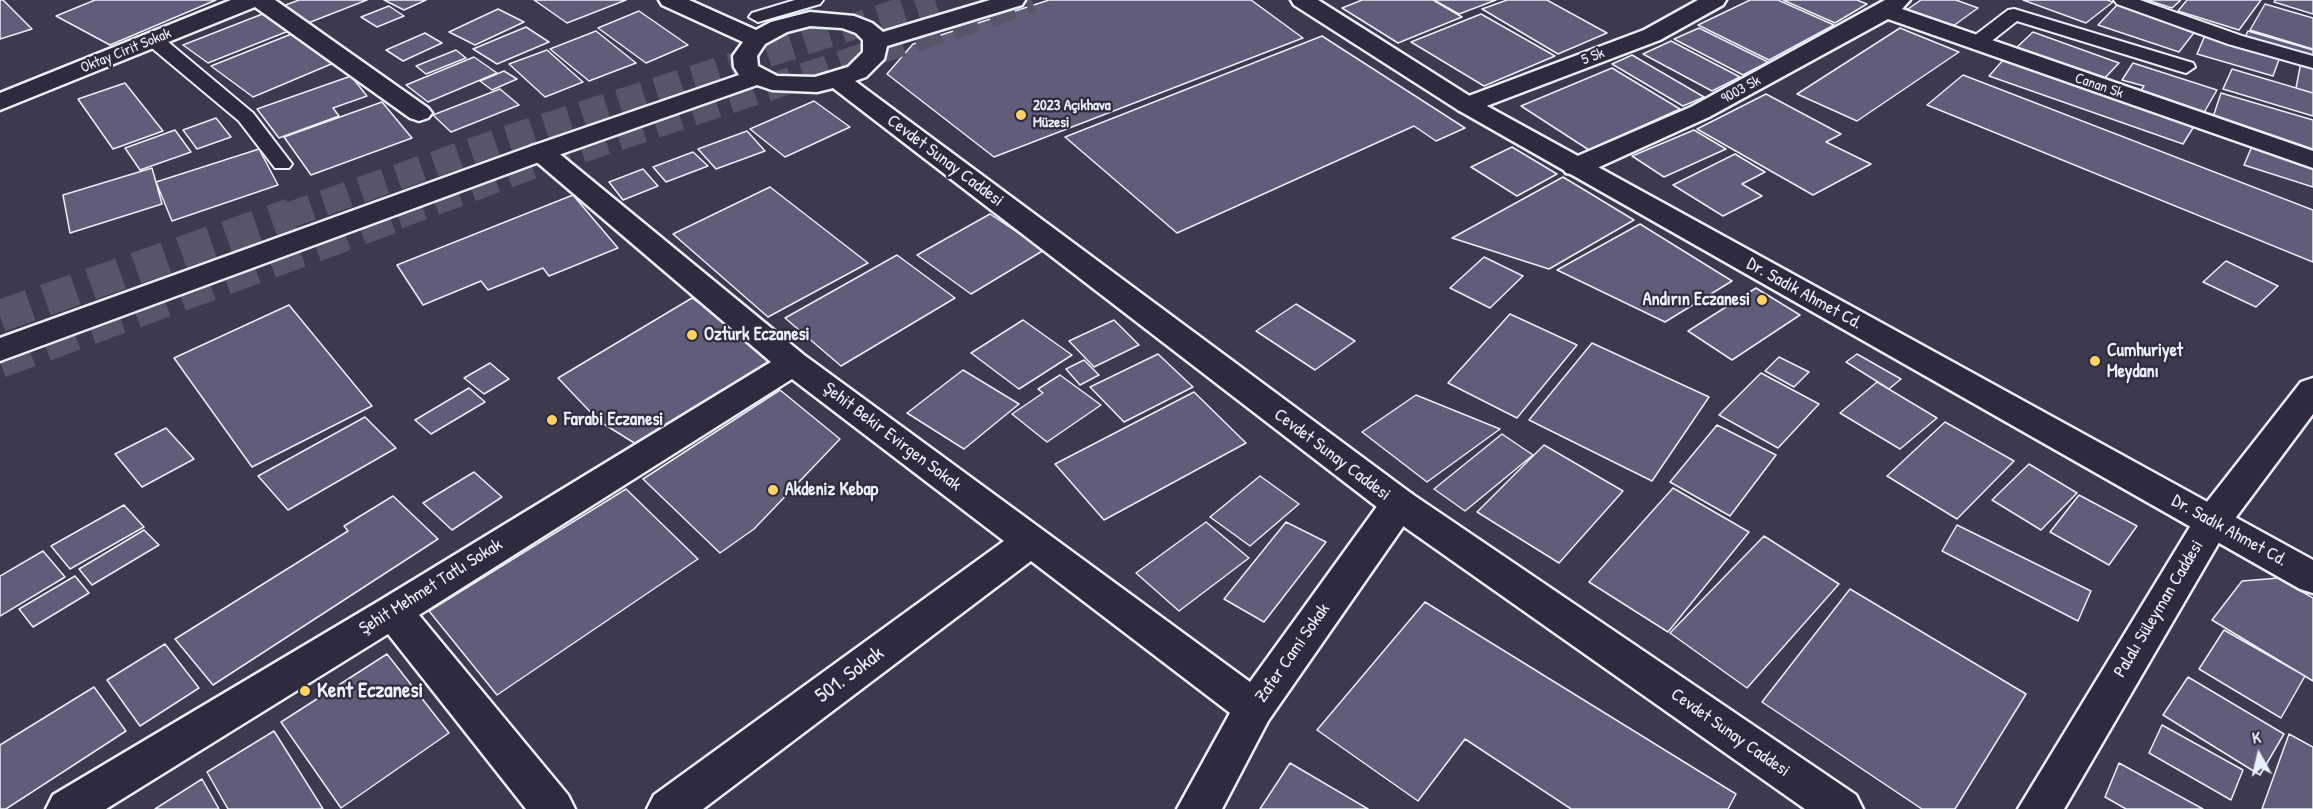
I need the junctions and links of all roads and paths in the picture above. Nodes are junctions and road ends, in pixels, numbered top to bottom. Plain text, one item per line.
1 (251, 0) edge
2 (260, 0) edge
3 (670, 0) edge
4 (722, 0) edge
5 (814, 0) edge
6 (956, 0) edge
7 (1014, 0) edge
8 (1302, 0) edge
9 (1715, 0) edge
10 (2124, 0) edge
11 (1892, 5) edge
12 (764, 28) junction
13 (870, 35) junction
14 (154, 40) junction
15 (1977, 43) junction
16 (2313, 62) edge
17 (2186, 67) dead end
18 (751, 72) junction
19 (838, 80) junction
20 (0, 102) edge
21 (1467, 105) junction
22 (419, 113) dead end
23 (541, 152) junction
24 (2313, 160) edge
25 (282, 164) dead end
26 (1576, 167) junction
27 (0, 326) edge
28 (0, 350) edge
29 (793, 363) junction
30 (2313, 390) edge
31 (1399, 504) junction
32 (2212, 522) junction
33 (1030, 542) junction
34 (2313, 578) edge
35 (393, 612) junction
36 (1254, 708) junction
37 (68, 809) edge
38 (553, 809) edge
39 (669, 809) edge
40 (1199, 809) edge
41 (1840, 809) edge
42 (2040, 809) edge

1 - 14 street, Oktay Cirit Sokak
2 - 22 street
3 - 12 street
4 - 12 street
5 - 12 lane
6 - 13 street
7 - 13 street
8 - 21 street, Dr. Sadık Ahmet Cd.
9 - 21 street, 5 Sk
10 - 16 lane
11 - 15 street, Canan Sk
11 - 26 street, 9003 Sk
12 - 13 street
12 - 18 street
13 - 19 street
14 - 20 street, Oktay Cirit Sokak
14 - 25 lane
15 - 17 lane
15 - 24 street, Canan Sk
18 - 19 street
18 - 23 street
18 - 27 street
19 - 31 street, Cevdet Sunay Caddesi
21 - 26 street, Dr. Sadık Ahmet Cd.
23 - 28 street
23 - 29 street, Şehit Bekir Evirgen Sokak
26 - 32 street, Dr. Sadık Ahmet Cd.
29 - 33 street, Şehit Bekir Evirgen Sokak
29 - 35 street, Şehit Mehmet Tatlı Sokak
30 - 32 street, Palalı Süleyman Caddesi
31 - 36 street, Zafer Cami Sokak
31 - 41 street, Cevdet Sunay Caddesi
32 - 34 street, Dr. Sadık Ahmet Cd.
32 - 42 street, Palalı Süleyman Caddesi
33 - 36 street, Şehit Bekir Evirgen Sokak
33 - 39 street, 501. Sokak
35 - 37 street, Şehit Mehmet Tatlı Sokak
35 - 38 street
36 - 40 street, Zafer Cami Sokak

